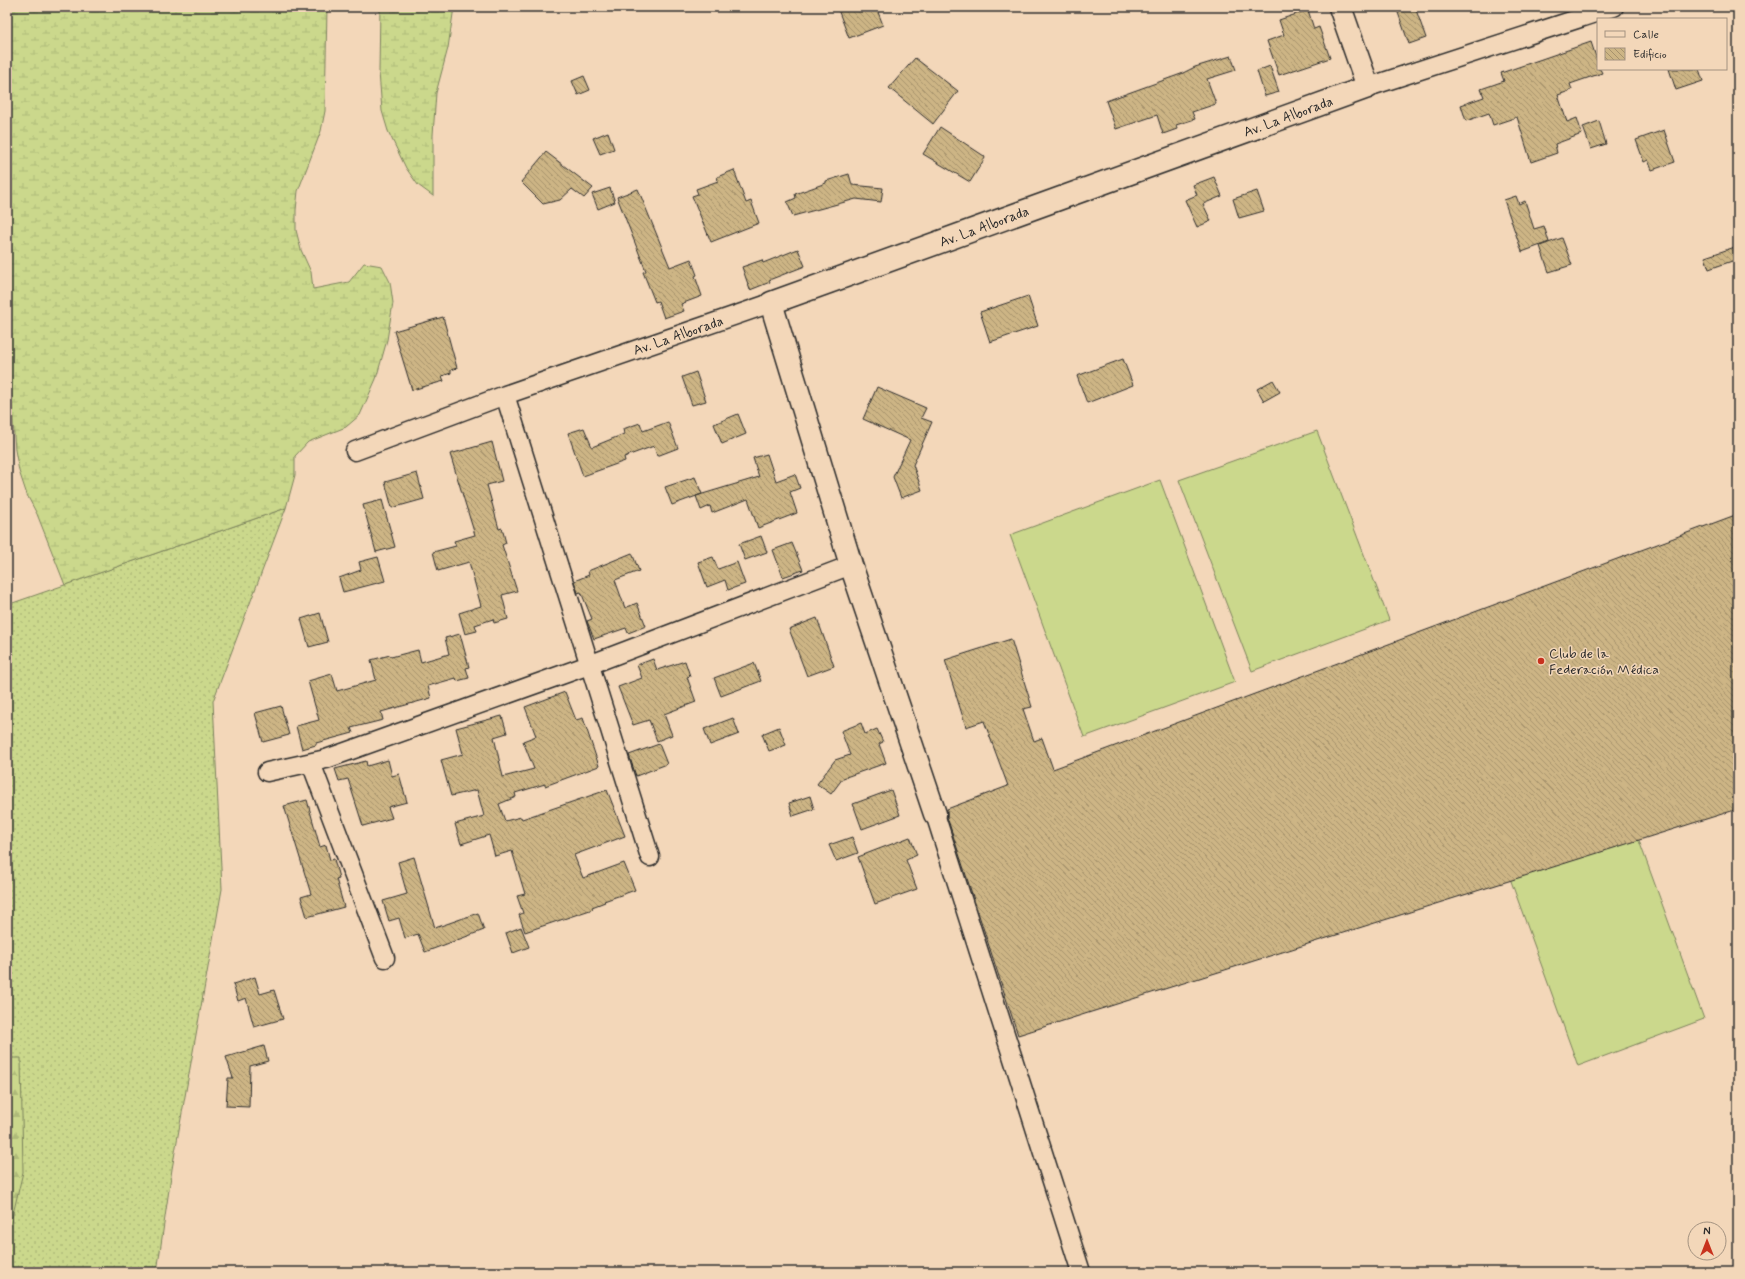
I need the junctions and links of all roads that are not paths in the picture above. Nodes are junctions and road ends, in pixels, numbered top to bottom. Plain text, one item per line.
1 (1340, 7) edge
2 (1614, 7) edge
3 (1368, 86) junction
4 (771, 304) junction
5 (504, 395) junction
6 (355, 451) dead end
7 (850, 565) junction
8 (589, 665) junction
9 (311, 763) junction
10 (267, 772) dead end
11 (935, 814) joint
12 (650, 857) dead end
13 (385, 958) dead end
14 (1081, 1272) edge

1 - 3 main road
2 - 3 street, Av. La Alborada
3 - 4 main road, Av. La Alborada
4 - 5 street, Av. La Alborada
4 - 7 main road
5 - 6 street, Av. La Alborada
5 - 8 street
7 - 8 street
7 - 11 main road
8 - 9 street
8 - 12 street
9 - 10 street
9 - 13 street
11 - 14 street

